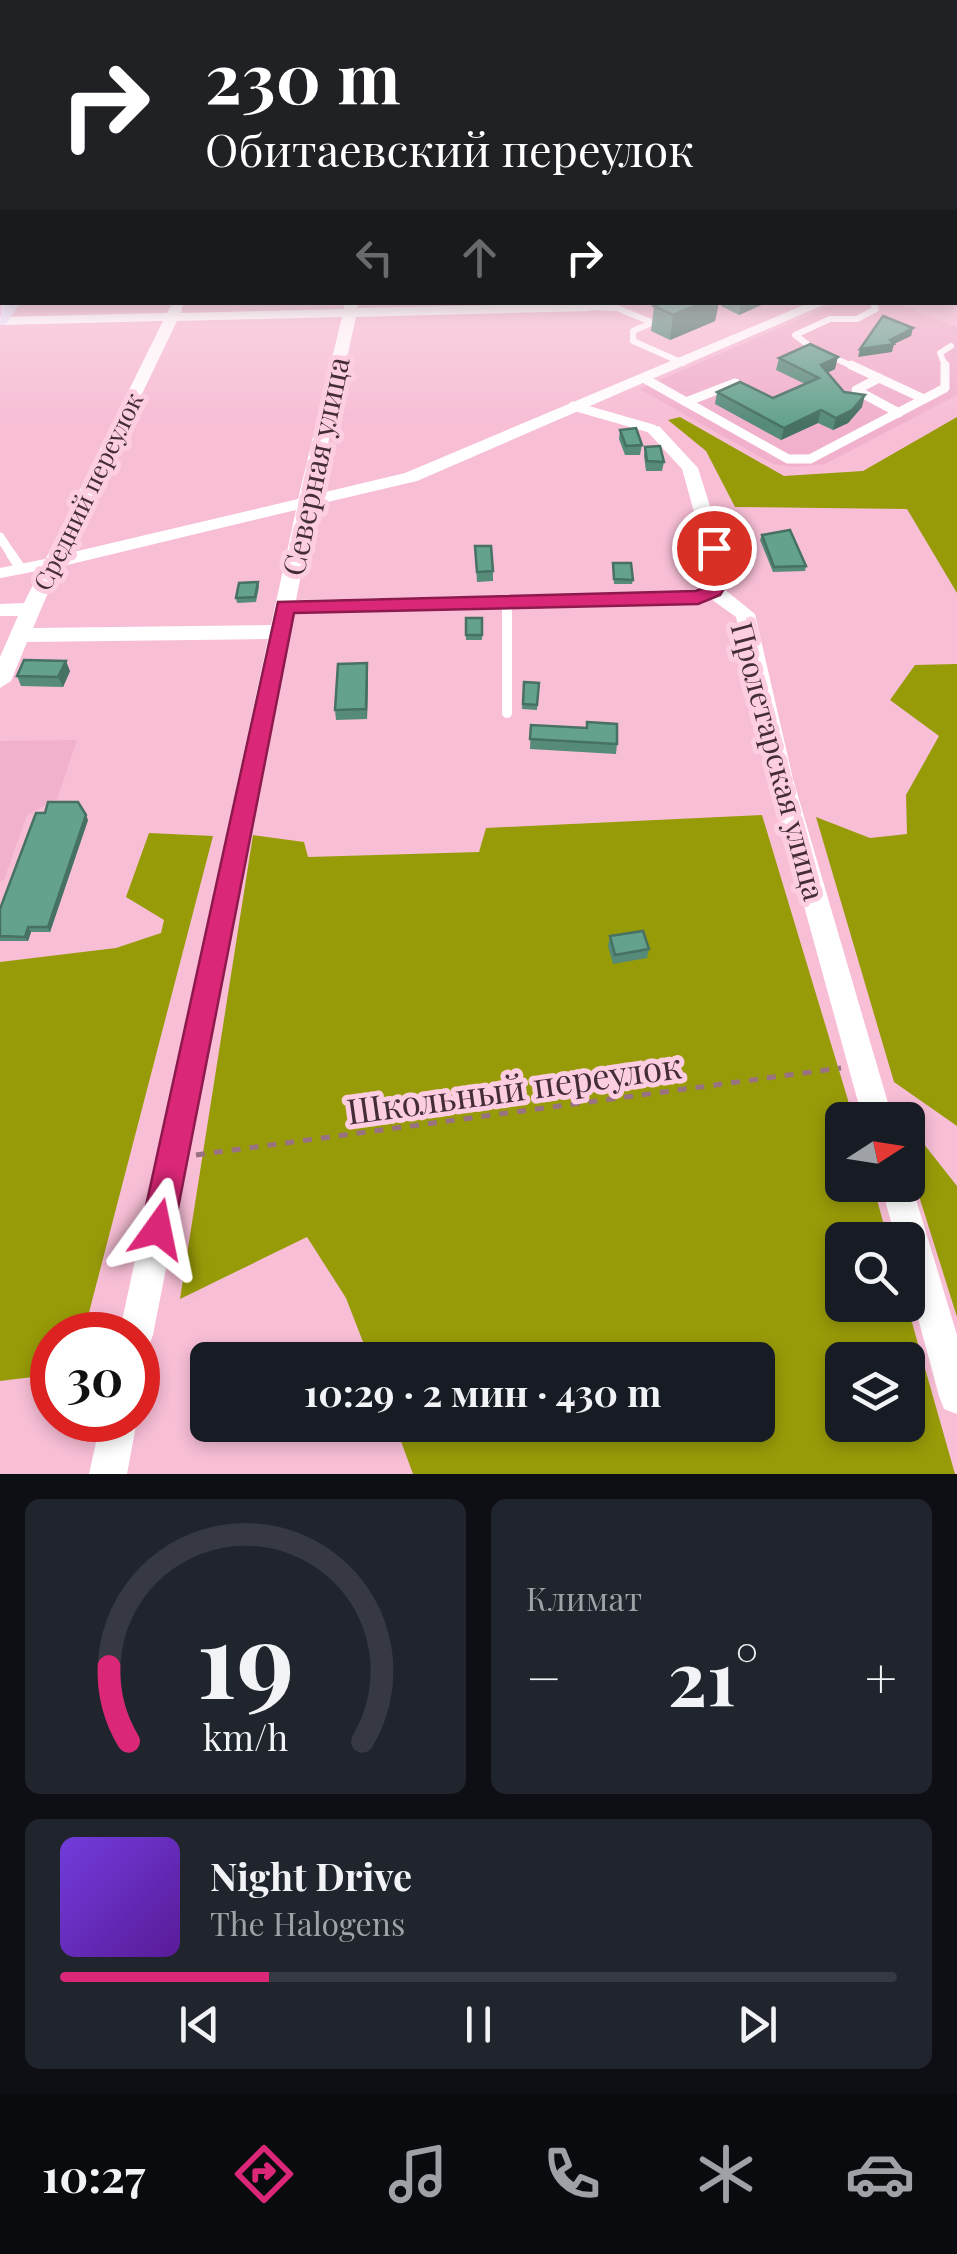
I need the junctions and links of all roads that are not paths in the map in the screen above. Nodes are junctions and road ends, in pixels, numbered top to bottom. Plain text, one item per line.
1 (511, 305) edge
2 (598, 305) edge
3 (817, 305) edge
4 (874, 305) edge
5 (350, 307) edge
6 (176, 309) edge
7 (668, 316) edge
8 (0, 320) edge
9 (651, 322) junction
10 (951, 346) dead end
11 (684, 363) junction
12 (879, 378) junction
13 (646, 380) junction
14 (752, 393) edge
15 (924, 399) junction
16 (686, 402) junction
17 (573, 406) junction
18 (899, 412) junction
19 (653, 430) joint
20 (306, 504) junction
21 (0, 537) edge
22 (51, 563) junction
23 (21, 569) junction
24 (0, 574) edge
25 (714, 591) junction
26 (507, 601) junction
27 (286, 607) junction
28 (31, 609) junction
29 (0, 610) edge
30 (280, 632) junction
31 (21, 635) junction
32 (0, 681) edge
33 (507, 713) dead end
34 (873, 1102) edge
35 (902, 1202) edge
36 (141, 1312) edge
37 (957, 1396) edge
38 (115, 1442) edge
39 (108, 1474) edge

1 - 5 street
2 - 9 lane
3 - 11 street
4 - 12 lane
5 - 6 street
5 - 20 street, Северная улица
6 - 8 street
6 - 22 street, Средний переулок
7 - 9 lane
9 - 11 lane
10 - 15 lane
11 - 13 street
12 - 15 lane
12 - 18 lane
13 - 16 lane
13 - 17 street
14 - 16 lane
15 - 18 lane
16 - 18 lane
17 - 19 lane
17 - 20 street
19 - 25 street, Пролетарская улица
20 - 22 street
20 - 27 street, Северная улица
21 - 23 lane
22 - 23 lane
22 - 28 street, Средний переулок
23 - 24 lane
25 - 26 street
25 - 34 street, Пролетарская улица
26 - 27 street
26 - 33 lane
27 - 30 street, Северная улица
28 - 29 street
28 - 31 street, Средний переулок
30 - 31 street
30 - 36 street, Северная улица
31 - 32 street, Средний переулок
35 - 37 street
38 - 39 street

